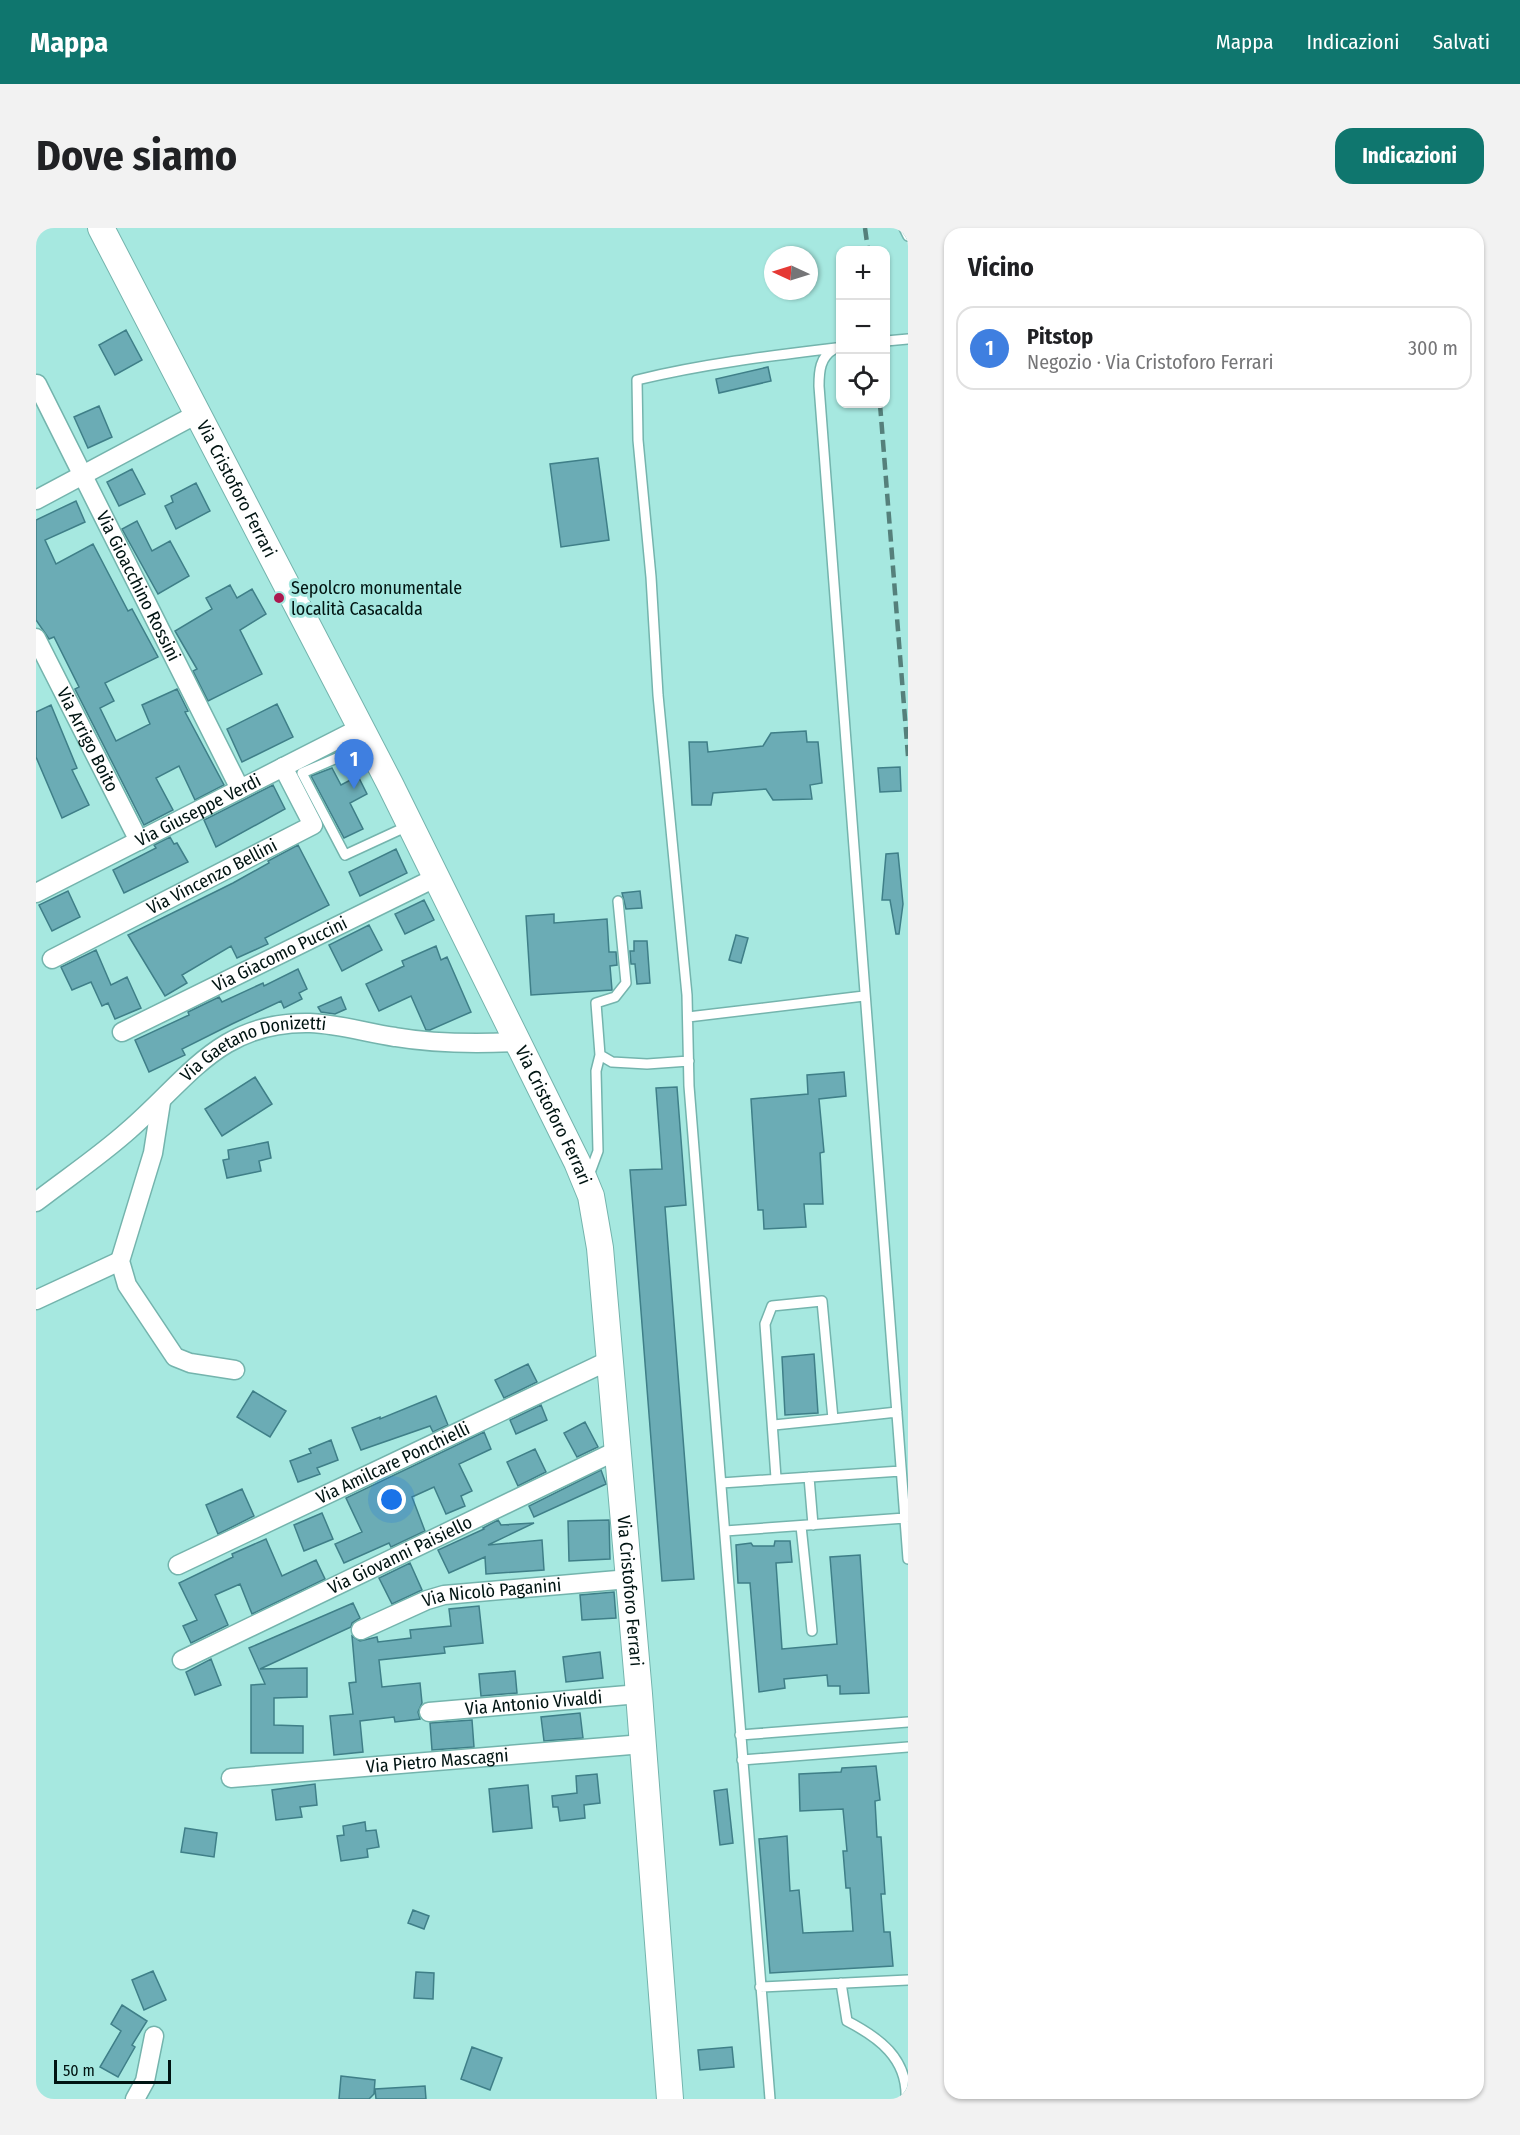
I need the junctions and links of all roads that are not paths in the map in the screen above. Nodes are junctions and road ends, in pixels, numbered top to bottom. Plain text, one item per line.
1 (101, 228) edge
2 (904, 228) edge
3 (908, 236) edge
4 (908, 339) edge
5 (890, 341) edge
6 (836, 348) edge
7 (836, 349) edge
8 (37, 384) edge
9 (196, 414) junction
10 (82, 476) junction
11 (36, 500) edge
12 (36, 638) edge
13 (365, 736) junction
14 (283, 767) junction
15 (240, 789) junction
16 (410, 825) junction
17 (139, 841) junction
18 (437, 877) junction
19 (36, 893) edge
20 (618, 901) dead end
21 (52, 959) dead end
22 (864, 996) junction
23 (688, 1017) junction
24 (122, 1032) dead end
25 (517, 1042) junction
26 (600, 1055) junction
27 (689, 1061) junction
28 (161, 1102) junction
29 (586, 1183) junction
30 (36, 1202) edge
31 (120, 1261) junction
32 (36, 1300) edge
33 (610, 1360) junction
34 (235, 1370) dead end
35 (897, 1412) junction
36 (833, 1419) junction
37 (774, 1425) junction
38 (618, 1450) junction
39 (901, 1471) junction
40 (809, 1477) junction
41 (776, 1478) junction
42 (721, 1483) junction
43 (905, 1518) junction
44 (813, 1525) junction
45 (801, 1526) junction
46 (726, 1531) junction
47 (908, 1559) edge
48 (178, 1565) dead end
49 (629, 1580) junction
50 (361, 1630) dead end
51 (812, 1631) dead end
52 (182, 1660) dead end
53 (639, 1694) junction
54 (429, 1712) dead end
55 (908, 1722) edge
56 (740, 1735) junction
57 (643, 1744) junction
58 (908, 1747) edge
59 (742, 1760) junction
60 (231, 1778) dead end
61 (908, 1980) edge
62 (841, 1983) junction
63 (760, 1987) junction
64 (154, 2036) dead end
65 (907, 2094) edge
66 (135, 2099) edge
67 (670, 2099) edge
68 (770, 2099) edge

1 - 9 main road, Via Cristoforo Ferrari
2 - 3 lane
4 - 5 lane
6 - 23 lane
7 - 22 lane
8 - 10 street, Via Gioacchino Rossini
9 - 10 street
9 - 13 main road, Via Cristoforo Ferrari
10 - 11 street
10 - 15 street, Via Gioacchino Rossini
12 - 17 street, Via Arrigo Boito
13 - 14 street, Via Giuseppe Verdi
13 - 16 main road, Via Cristoforo Ferrari
13 - 16 lane
14 - 15 street, Via Giuseppe Verdi
14 - 21 street, Via Vincenzo Bellini
15 - 17 street, Via Giuseppe Verdi
16 - 18 main road, Via Cristoforo Ferrari
17 - 19 street, Via Giuseppe Verdi
18 - 24 street, Via Giacomo Puccini
18 - 25 main road, Via Cristoforo Ferrari
20 - 26 lane
22 - 23 lane
22 - 35 lane
23 - 27 lane
25 - 28 street, Via Gaetano Donizetti
25 - 29 main road, Via Cristoforo Ferrari
26 - 27 lane
26 - 29 lane
27 - 42 lane
28 - 30 street, Via Gaetano Donizetti
28 - 31 street
29 - 33 main road, Via Cristoforo Ferrari
31 - 32 street
31 - 34 street
33 - 38 main road, Via Cristoforo Ferrari
33 - 48 street, Via Amilcare Ponchielli
35 - 36 lane
35 - 39 lane
36 - 37 lane
36 - 37 lane
37 - 41 lane
38 - 49 main road, Via Cristoforo Ferrari
38 - 52 street, Via Giovanni Paisiello
39 - 40 lane
39 - 43 lane
40 - 41 lane
40 - 44 lane
41 - 42 lane
42 - 46 lane
43 - 44 lane
43 - 47 lane
44 - 45 lane
45 - 46 lane
45 - 51 lane
46 - 56 lane
49 - 50 street, Via Nicolò Paganini
49 - 53 main road, Via Cristoforo Ferrari
53 - 54 street, Via Antonio Vivaldi
53 - 57 main road, Via Cristoforo Ferrari
55 - 56 lane
56 - 59 lane
57 - 60 street, Via Pietro Mascagni
57 - 67 main road, Via Cristoforo Ferrari
58 - 59 lane
59 - 63 lane
61 - 62 lane
62 - 63 lane
62 - 65 lane
63 - 68 lane
64 - 66 street

